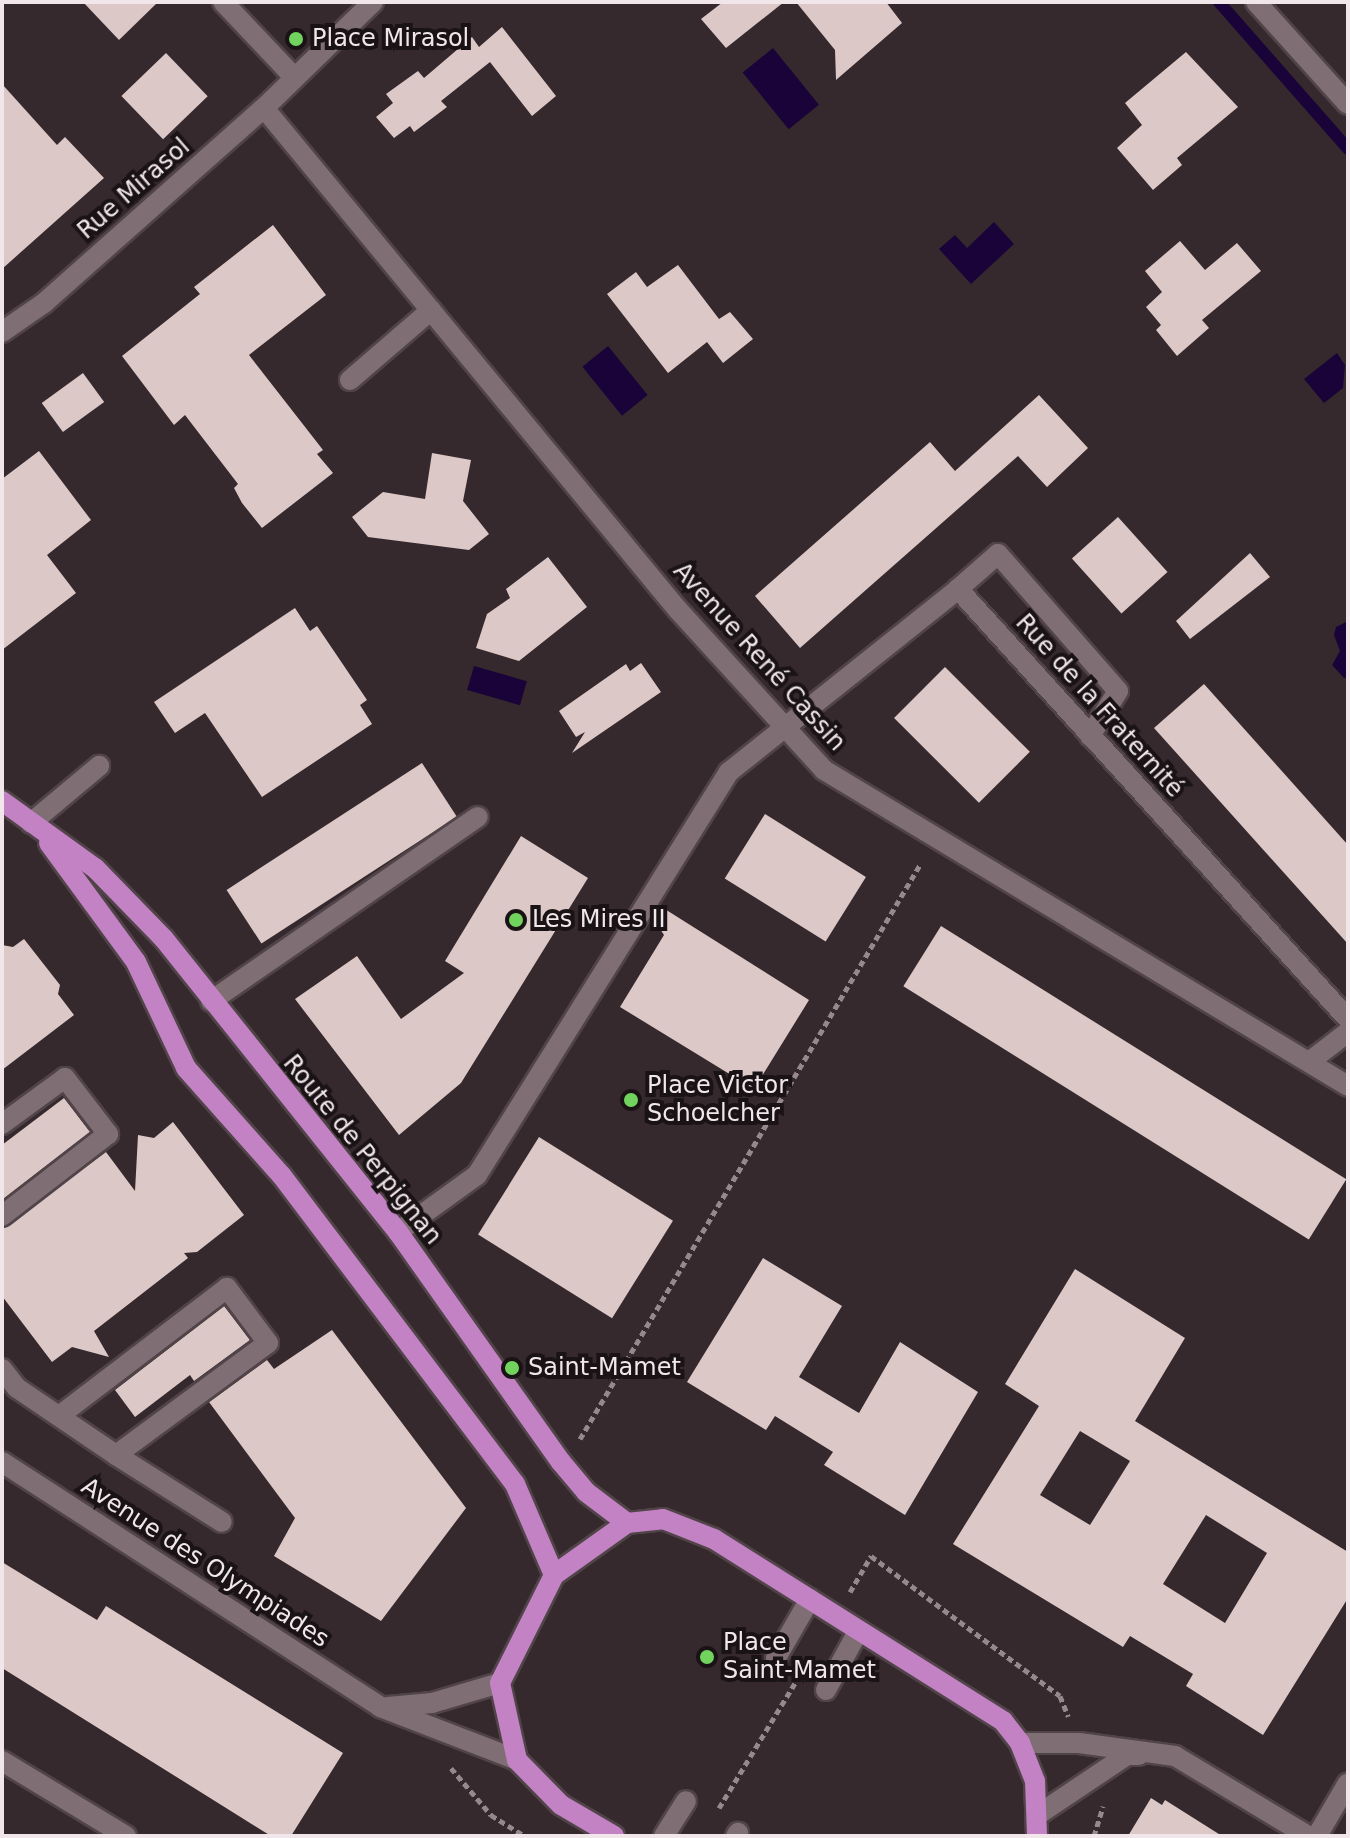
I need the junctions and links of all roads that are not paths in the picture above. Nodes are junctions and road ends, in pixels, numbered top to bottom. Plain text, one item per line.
1 (223, 2) edge
2 (373, 2) edge
3 (1256, 2) edge
4 (293, 76) junction
5 (1348, 104) edge
6 (264, 108) junction
7 (431, 310) junction
8 (2, 331) edge
9 (350, 380) dead end
10 (958, 589) junction
11 (789, 727) junction
12 (1090, 736) junction
13 (99, 766) dead end
14 (2, 801) edge
15 (478, 817) dead end
16 (34, 825) junction
17 (211, 1001) junction
18 (1348, 1019) edge
19 (1348, 1032) edge
20 (1309, 1062) junction
21 (1348, 1086) edge
22 (2, 1124) edge
23 (2, 1216) edge
24 (398, 1232) junction
25 (2, 1369) edge
26 (59, 1416) junction
27 (116, 1455) junction
28 (2, 1462) edge
29 (222, 1522) dead end
30 (627, 1523) junction
31 (554, 1575) junction
32 (810, 1599) junction
33 (859, 1630) junction
34 (776, 1658) dead end
35 (500, 1683) junction
36 (826, 1690) dead end
37 (380, 1707) junction
38 (1020, 1743) junction
39 (1175, 1756) junction
40 (517, 1760) junction
41 (2, 1761) edge
42 (1348, 1783) edge
43 (686, 1801) dead end
44 (1039, 1814) junction
45 (126, 1836) edge
46 (614, 1836) edge
47 (664, 1836) edge
48 (1037, 1836) edge
49 (1308, 1836) edge
50 (1317, 1836) edge

1 - 4 street
2 - 4 street, Rue Mirasol
3 - 5 street
4 - 6 street, Rue Mirasol
6 - 7 street, Avenue René Cassin
6 - 8 street, Rue Mirasol
7 - 9 street
7 - 11 street, Avenue René Cassin
10 - 11 street
10 - 12 street, Rue de la Fraternité
10 - 12 street
11 - 20 street, Avenue René Cassin
11 - 24 street
12 - 18 street, Rue de la Fraternité
13 - 16 street
14 - 16 main road, Route de Perpignan
15 - 17 street
16 - 17 main road, Route de Perpignan
16 - 31 main road, Route de Perpignan
17 - 24 main road, Route de Perpignan
19 - 20 street
20 - 21 street, Avenue René Cassin
22 - 23 street
24 - 30 main road, Route de Perpignan
25 - 26 street
26 - 27 street
26 - 27 street
27 - 29 street
28 - 37 street, Avenue des Olympiades
30 - 31 main road
30 - 32 main road
31 - 35 main road
32 - 33 main road
32 - 34 street
33 - 36 street
33 - 38 main road
35 - 37 street
35 - 40 main road
37 - 40 street, Avenue des Olympiades
38 - 39 street
38 - 44 main road
39 - 44 street
39 - 49 street
40 - 46 main road
41 - 45 street
42 - 50 street
43 - 47 street
44 - 48 main road

